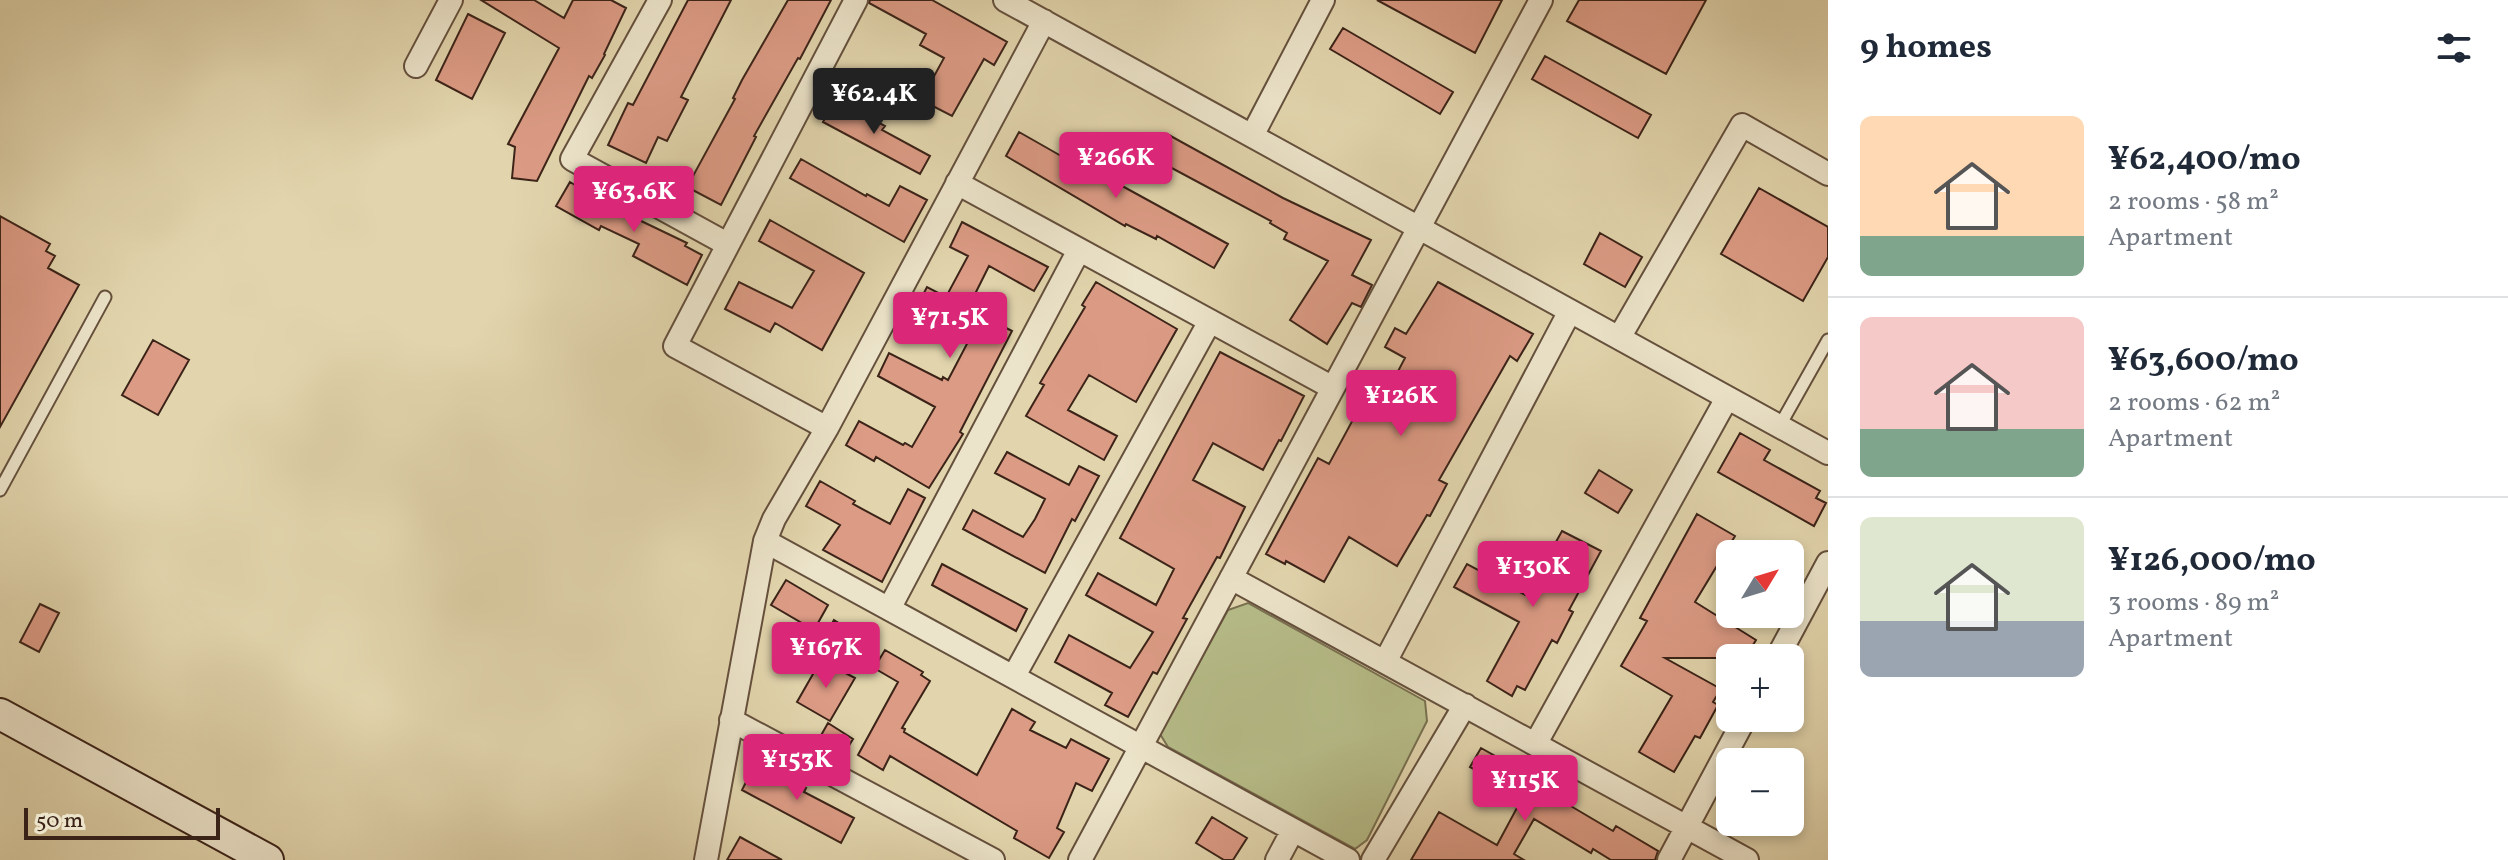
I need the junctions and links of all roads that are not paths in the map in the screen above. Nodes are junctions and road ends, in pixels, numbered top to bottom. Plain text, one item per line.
1 (451, 0) edge
2 (660, 0) edge
3 (856, 0) edge
4 (1005, 0) edge
5 (1323, 0) edge
6 (1541, 0) edge
7 (1044, 21) junction
8 (416, 66) dead end
9 (1252, 136) junction
10 (1828, 174) edge
11 (957, 183) junction
12 (1418, 228) junction
13 (727, 244) junction
14 (1079, 250) junction
15 (105, 297) dead end
16 (1570, 311) junction
17 (1210, 321) junction
18 (1619, 338) junction
19 (1828, 340) edge
20 (1333, 388) junction
21 (1727, 398) junction
22 (1779, 427) junction
23 (827, 428) junction
24 (1828, 453) edge
25 (0, 490) edge
26 (765, 541) junction
27 (1828, 563) edge
28 (1231, 578) junction
29 (889, 609) junction
30 (1785, 644) edge
31 (1385, 662) junction
32 (1014, 676) junction
33 (1465, 705) junction
34 (0, 714) edge
35 (731, 720) junction
36 (1738, 732) edge
37 (1536, 743) junction
38 (1140, 745) junction
39 (1687, 827) junction
40 (1293, 830) junction
41 (268, 860) edge
42 (706, 860) edge
43 (993, 860) edge
44 (1080, 860) edge
45 (1277, 860) edge
46 (1348, 860) edge
47 (1373, 860) edge
48 (1669, 860) edge
49 (1747, 860) edge

1 - 8 street
2 - 13 street
3 - 13 street
4 - 7 street
5 - 9 street
6 - 12 street
7 - 9 street
7 - 11 street
9 - 12 street
10 - 18 street
11 - 14 street
11 - 23 street
12 - 16 street
12 - 20 street
13 - 23 street
14 - 17 street
14 - 29 street
15 - 25 lane
16 - 18 street
16 - 31 street
17 - 20 street
17 - 32 street
18 - 21 street
19 - 22 lane
20 - 28 street
21 - 22 street
21 - 37 street
22 - 24 street
23 - 26 street
26 - 29 street
26 - 35 street
27 - 30 street
28 - 31 street
28 - 38 street
29 - 32 street
31 - 33 street
32 - 38 street
33 - 37 street
33 - 47 street
34 - 41 street
35 - 42 street
35 - 43 street
36 - 39 street
37 - 39 street
38 - 40 street
38 - 44 street
39 - 48 street
39 - 49 street
40 - 45 street
40 - 46 street

